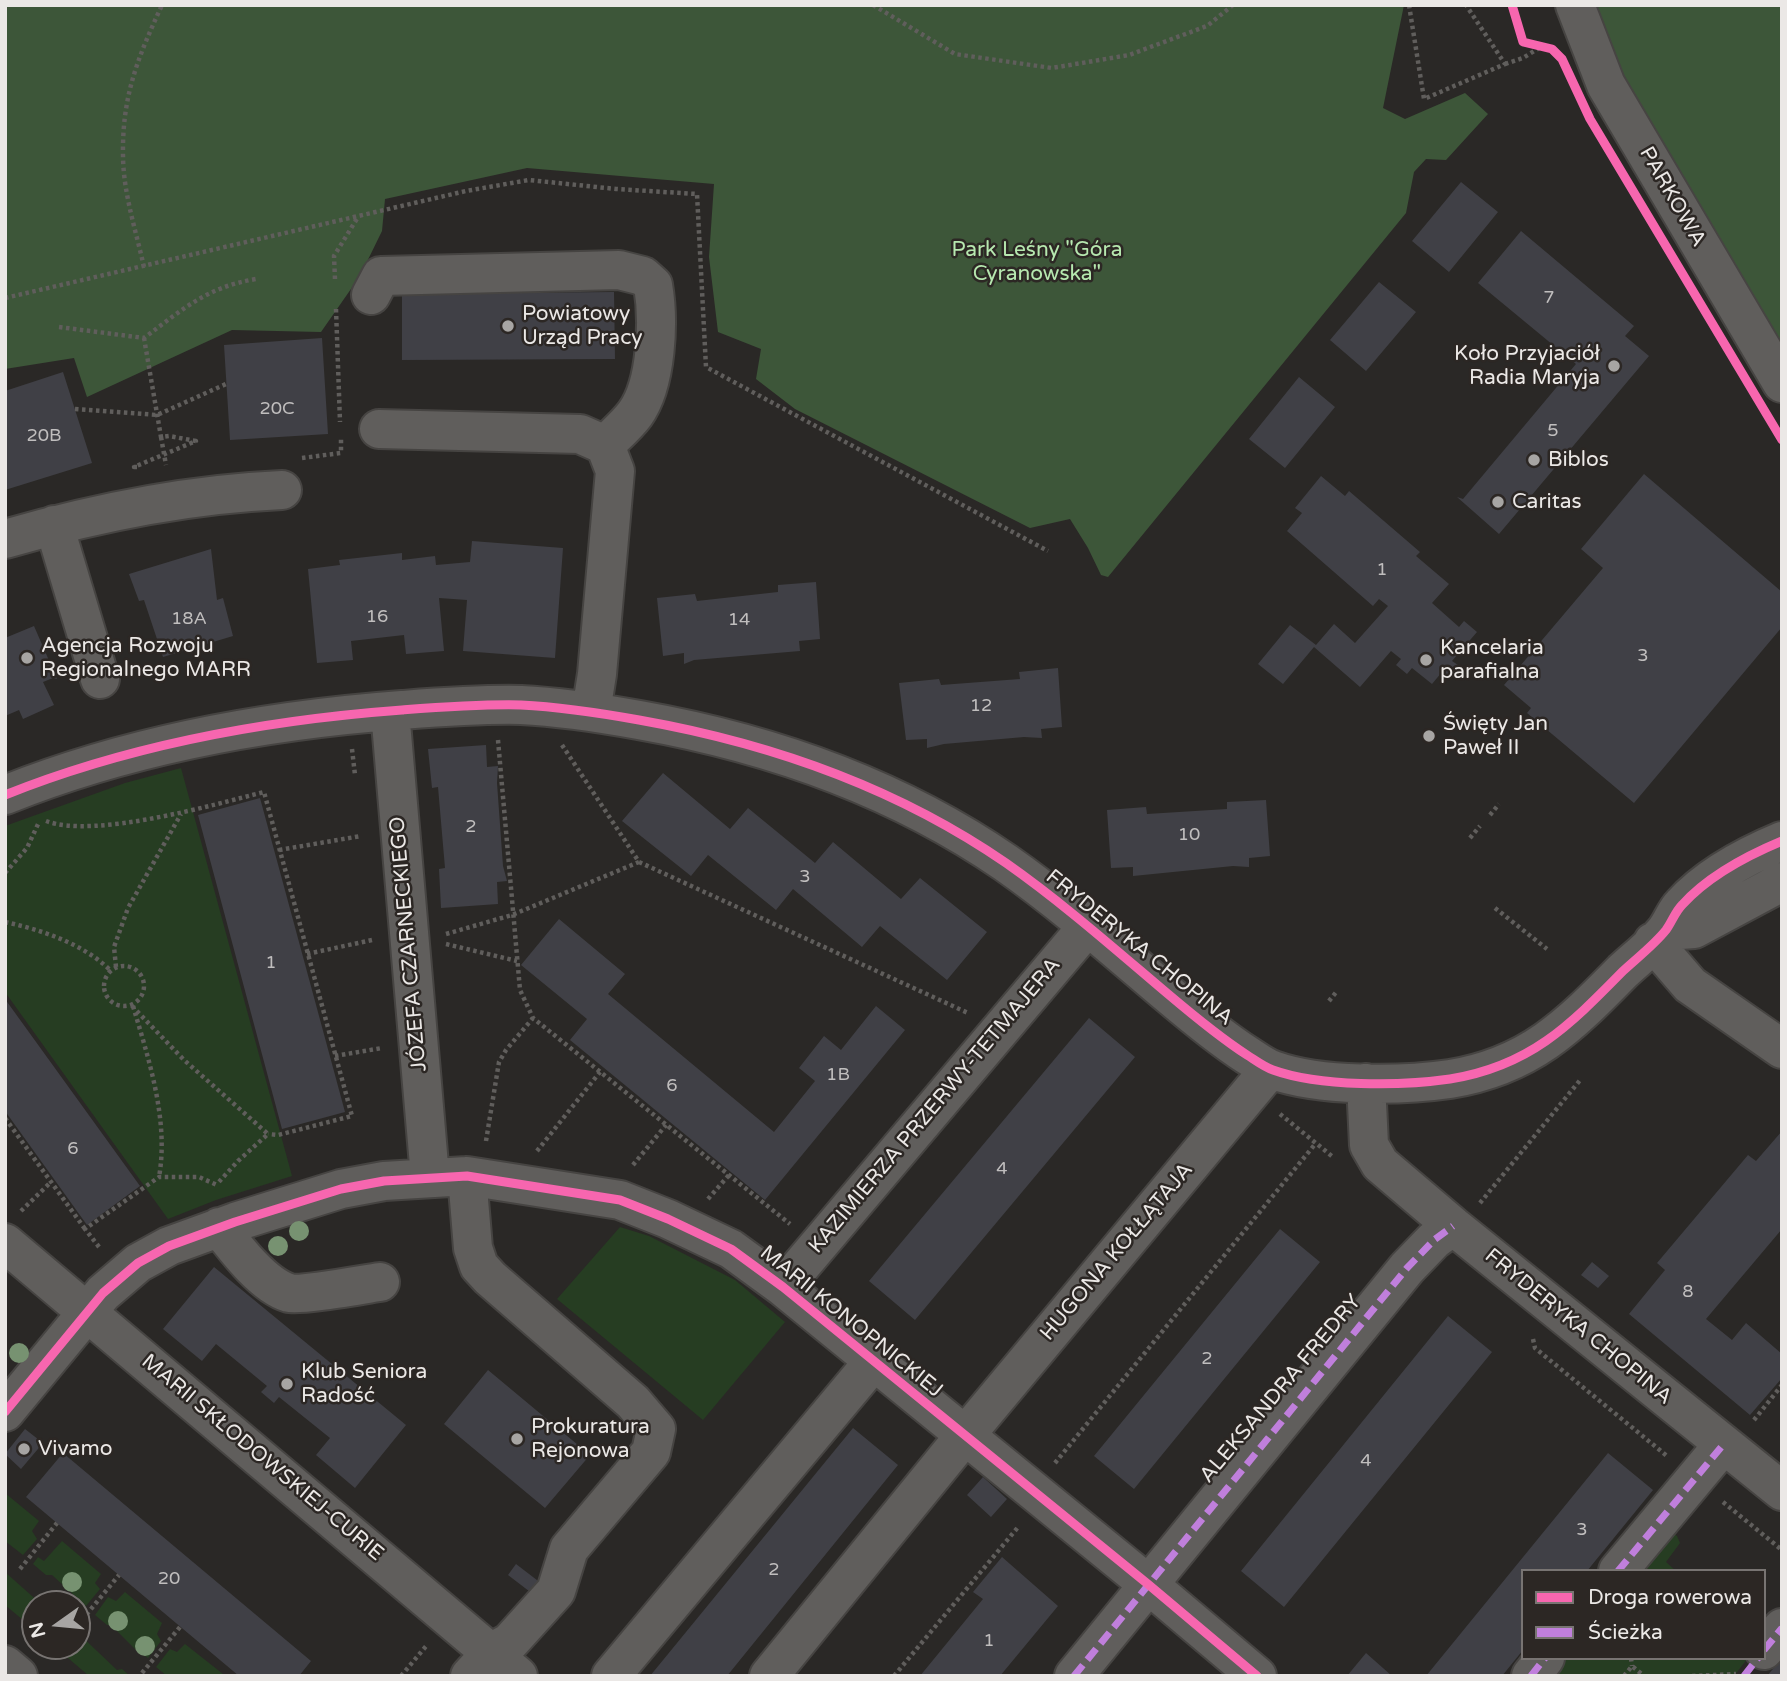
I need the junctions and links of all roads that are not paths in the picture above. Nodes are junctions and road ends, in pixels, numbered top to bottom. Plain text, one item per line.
1 (1575, 5) edge
2 (354, 301) road end
3 (1782, 383) edge
4 (379, 429) dead end
5 (605, 446) junction
6 (282, 490) road end
7 (54, 525) junction
8 (5, 539) edge
9 (100, 679) dead end
10 (390, 711) junction
11 (591, 712) junction
12 (5, 795) edge
13 (1782, 842) edge
14 (1782, 882) edge
15 (1088, 926) junction
16 (1659, 937) junction
17 (1782, 1049) edge
18 (1270, 1069) junction
19 (1366, 1083) junction
20 (467, 1176) junction
21 (430, 1177) junction
22 (221, 1210) junction
23 (1442, 1217) junction
24 (10, 1230) edge
25 (380, 1282) dead end
26 (783, 1287) junction
27 (88, 1311) junction
28 (874, 1361) junction
29 (5, 1412) edge
30 (964, 1436) junction
31 (1736, 1436) junction
32 (1782, 1491) edge
33 (1620, 1569) edge
34 (1140, 1578) junction
35 (1782, 1628) edge
36 (1766, 1648) edge
37 (1543, 1660) edge
38 (5, 1665) edge
39 (493, 1668) edge
40 (18, 1676) edge
41 (611, 1676) edge
42 (769, 1676) edge
43 (1074, 1676) edge
44 (1257, 1676) edge
45 (1531, 1676) edge

1 - 3 street, PARKOWA
2 - 5 street
4 - 5 street
5 - 11 street
6 - 7 street
7 - 8 street
7 - 9 street
10 - 11 street, FRYDERYKA CHOPINA
10 - 12 street, FRYDERYKA CHOPINA
10 - 21 street, JÓZEFA CZARNECKIEGO
11 - 15 street, FRYDERYKA CHOPINA
13 - 16 street
14 - 16 street
15 - 18 street, FRYDERYKA CHOPINA
15 - 26 street, KAZIMIERZA PRZERWY-TETMAJERA
16 - 17 street
16 - 19 street
18 - 19 street, FRYDERYKA CHOPINA
18 - 30 street, HUGONA KOŁŁĄTAJA
19 - 23 street, FRYDERYKA CHOPINA
20 - 21 street, MARII KONOPNICKIEJ
20 - 26 street, MARII KONOPNICKIEJ
20 - 39 street
21 - 22 street, MARII KONOPNICKIEJ
22 - 25 street
22 - 27 street, MARII KONOPNICKIEJ
23 - 31 street, FRYDERYKA CHOPINA
23 - 34 street
24 - 27 street, MARII SKŁODOWSKIEJ-CURIE
26 - 28 street, MARII KONOPNICKIEJ
27 - 29 street, MARII KONOPNICKIEJ
27 - 39 street, MARII SKŁODOWSKIEJ-CURIE
28 - 30 street, MARII KONOPNICKIEJ
28 - 41 street
30 - 34 street, MARII KONOPNICKIEJ
30 - 42 street, HUGONA KOŁŁĄTAJA
31 - 32 street, FRYDERYKA CHOPINA
31 - 33 street
34 - 43 street
34 - 44 street, MARII KONOPNICKIEJ
35 - 36 street
37 - 45 street
38 - 40 street

